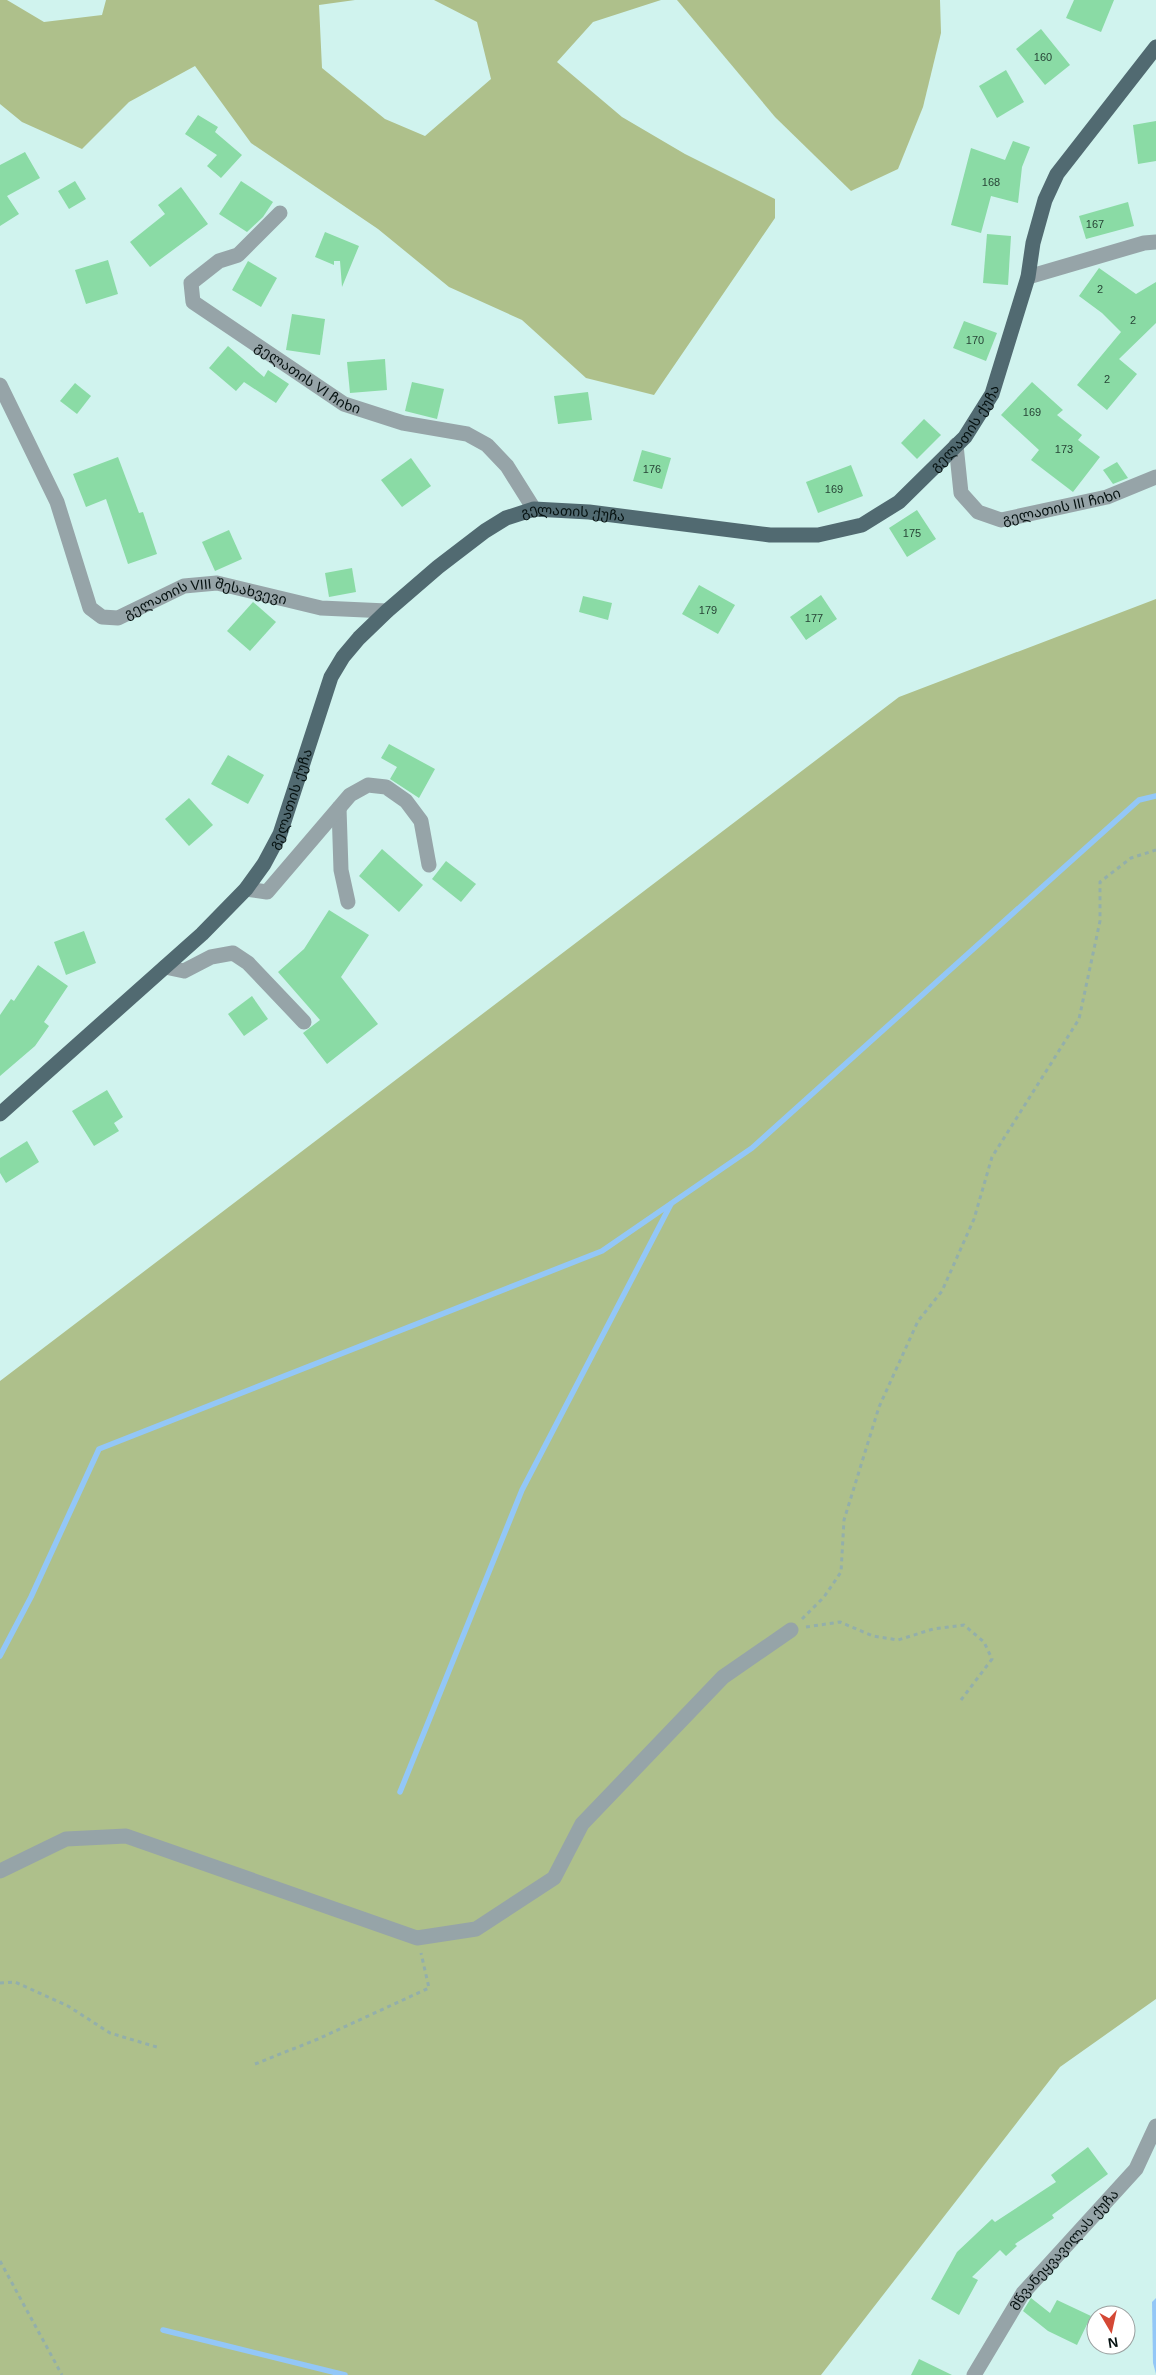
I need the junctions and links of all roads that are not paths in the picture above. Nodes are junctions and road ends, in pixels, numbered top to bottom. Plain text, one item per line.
1 (1156, 47) edge
2 (280, 213) dead end
3 (1156, 242) edge
4 (1028, 277) junction
5 (0, 385) edge
6 (956, 445) junction
7 (1156, 477) edge
8 (534, 509) junction
9 (388, 611) junction
10 (339, 808) junction
11 (429, 865) dead end
12 (246, 889) junction
13 (348, 902) dead end
14 (165, 967) junction
15 (304, 1022) dead end
16 (0, 1114) edge
17 (791, 1630) road end
18 (0, 1871) edge
19 (1156, 2126) edge
20 (974, 2375) edge

1 - 4 main road, გელათის ქუჩა
2 - 8 street, გელათის VI ჩიხი
3 - 4 street
4 - 6 main road, გელათის ქუჩა
5 - 9 street, გელათის VIII შესახვევი
6 - 7 street, გელათის III ჩიხი
6 - 8 main road, გელათის ქუჩა
8 - 9 main road, გელათის ქუჩა
9 - 12 main road, გელათის ქუჩა
10 - 11 street
10 - 12 street
10 - 13 street
12 - 14 main road, გელათის ქუჩა
14 - 15 street
14 - 16 main road, გელათის ქუჩა
17 - 18 street
19 - 20 street, მწვანეყვავილას ქუჩა

